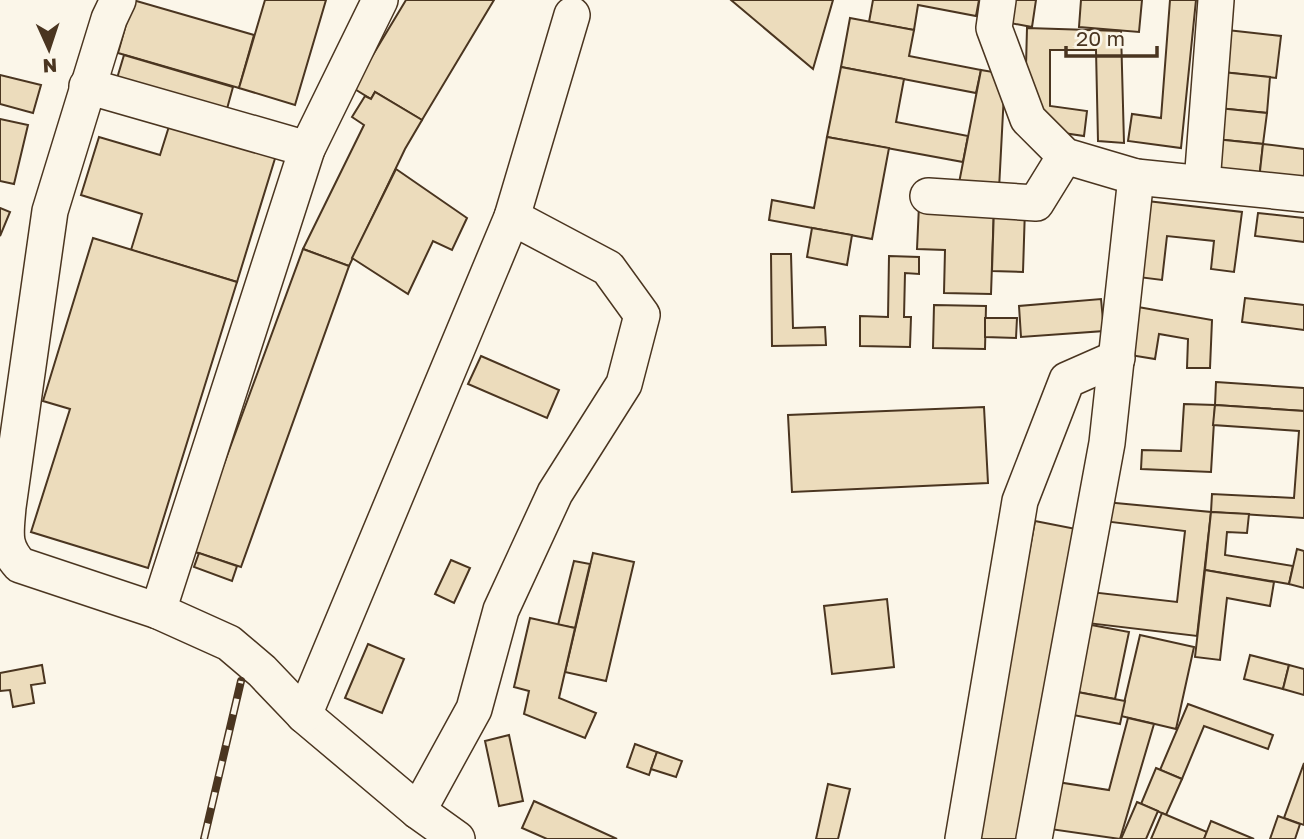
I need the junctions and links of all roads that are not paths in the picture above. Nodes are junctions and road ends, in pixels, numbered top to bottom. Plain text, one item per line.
1 (118, 0) edge
2 (380, 0) edge
3 (998, 0) edge
4 (1216, 0) edge
5 (572, 15) dead end
6 (88, 86) junction
7 (307, 149) junction
8 (1065, 156) junction
9 (1136, 177) junction
10 (1202, 183) junction
11 (1304, 194) edge
12 (928, 196) dead end
13 (512, 216) junction
14 (1116, 358) junction
15 (158, 611) junction
16 (303, 715) junction
17 (418, 811) junction
18 (457, 839) edge
19 (963, 839) edge
20 (1034, 839) edge

1 - 6 street
2 - 7 street
3 - 8 street
4 - 10 street
5 - 13 street
6 - 7 street
6 - 15 street
7 - 15 street
8 - 9 street
8 - 12 street
9 - 10 street
9 - 14 street
10 - 11 street
13 - 16 street
13 - 17 street
14 - 19 street
14 - 20 street
15 - 16 street
16 - 17 street
17 - 18 street

